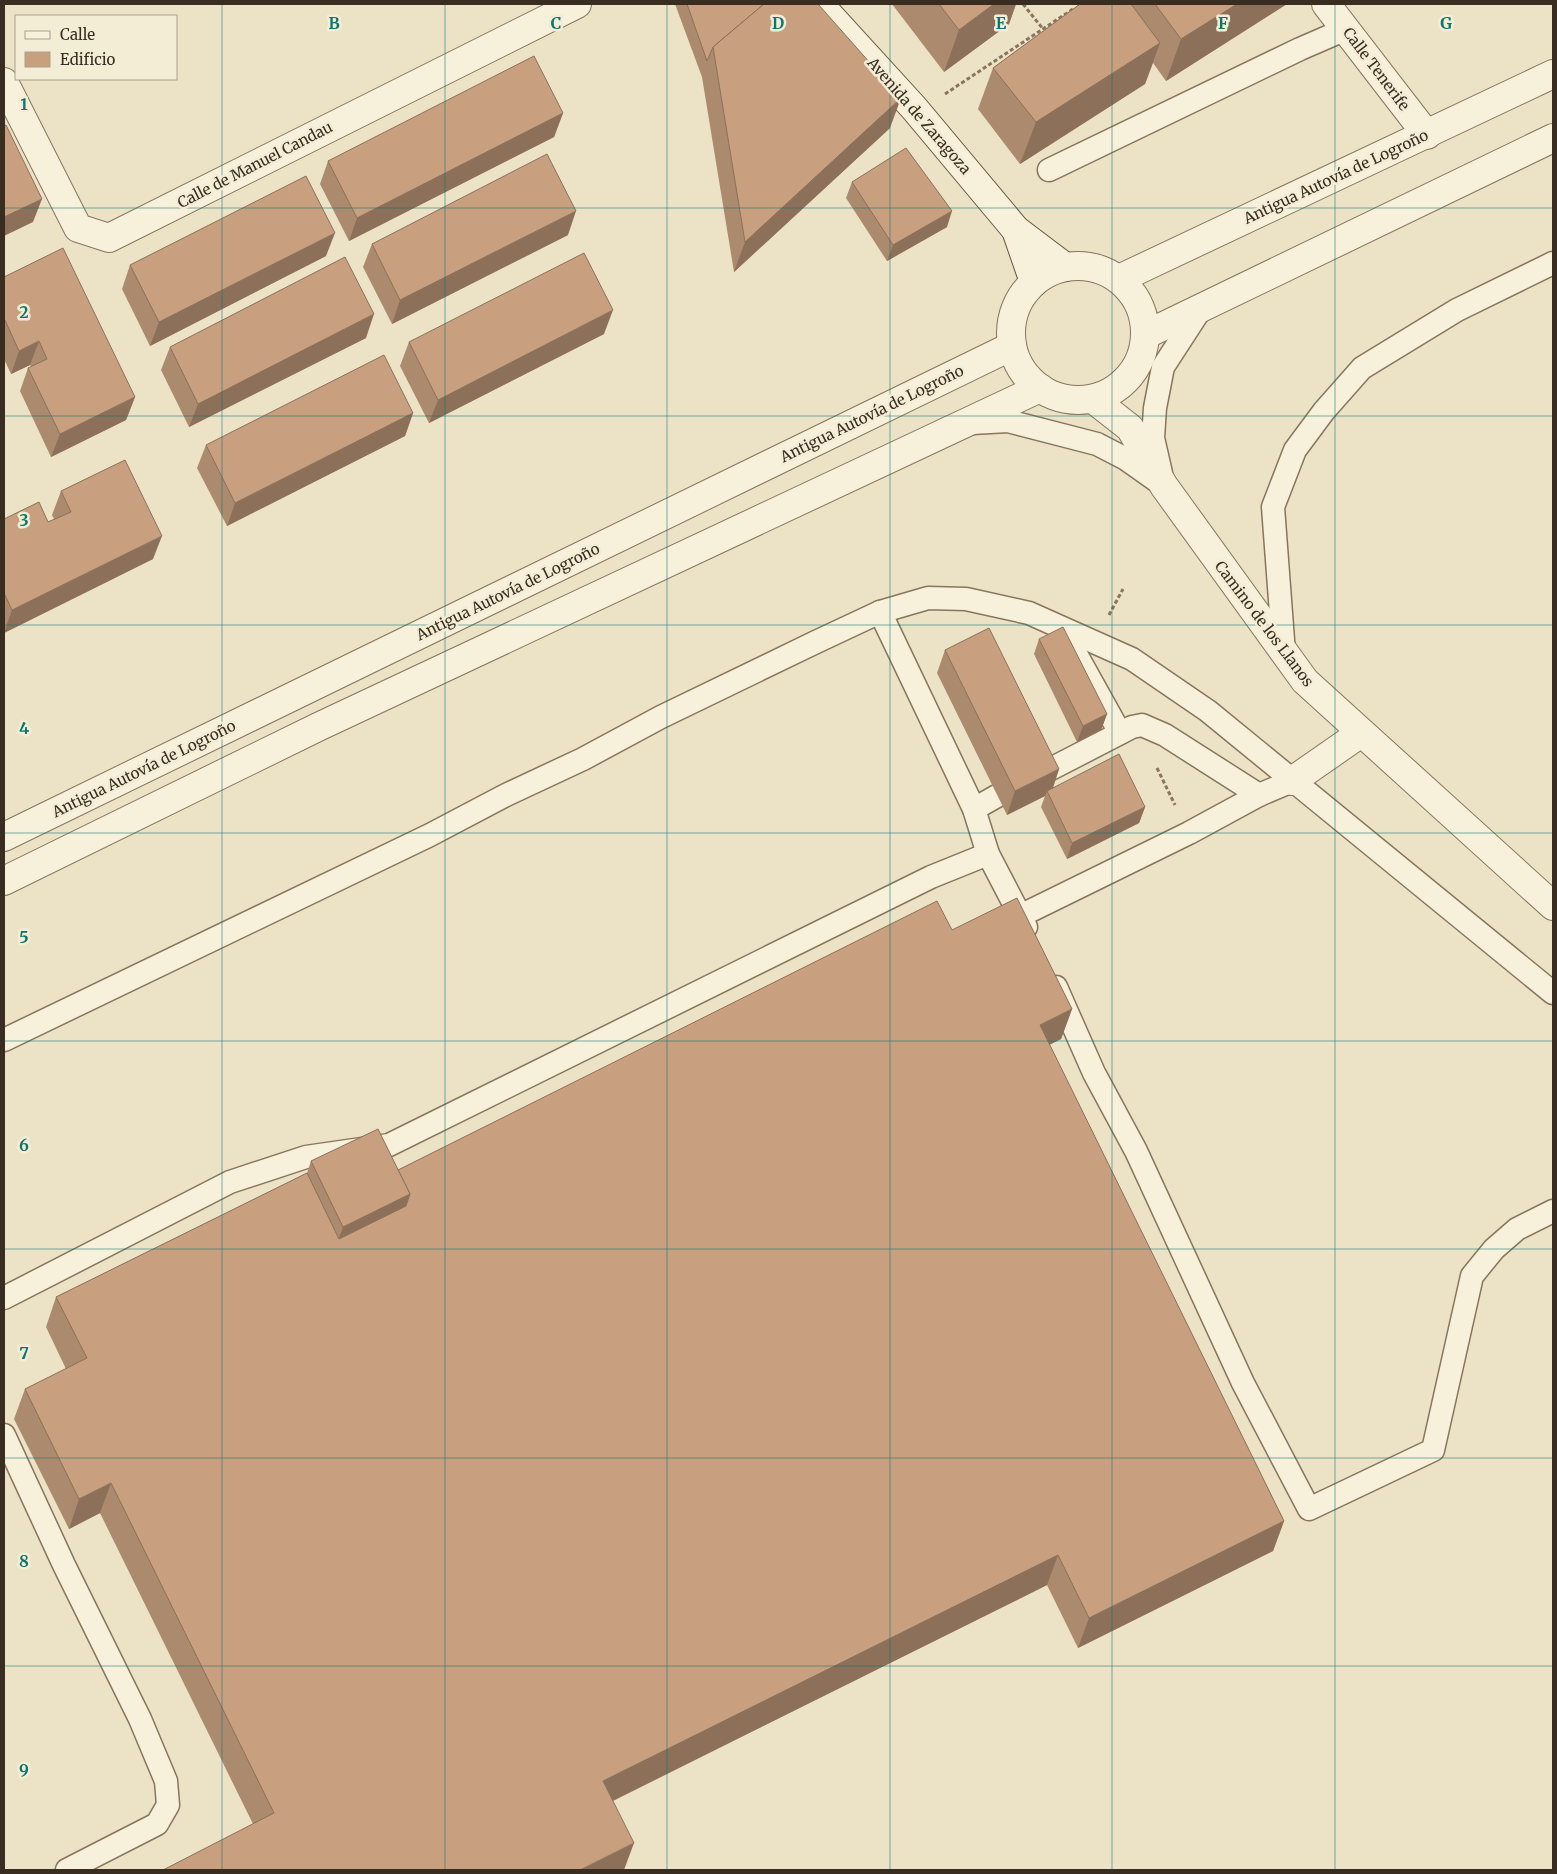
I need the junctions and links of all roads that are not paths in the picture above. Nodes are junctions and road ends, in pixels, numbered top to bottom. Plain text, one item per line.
1 (577, 4) edge
2 (819, 4) edge
3 (1326, 4) edge
4 (1346, 29) junction
5 (1553, 74) edge
6 (4, 82) edge
7 (1427, 135) junction
8 (1553, 138) edge
9 (1049, 170) dead end
10 (1016, 230) junction
11 (1553, 263) edge
12 (1065, 267) junction
13 (1119, 279) junction
14 (1034, 282) junction
15 (1202, 307) junction
16 (1145, 335) junction
17 (1012, 346) junction
18 (1123, 382) junction
19 (1040, 388) junction
20 (1093, 399) junction
21 (963, 423) junction
22 (1130, 428) junction
23 (1164, 486) junction
24 (880, 612) junction
25 (1060, 625) junction
26 (1284, 653) junction
27 (1120, 733) junction
28 (1361, 733) junction
29 (1041, 774) edge
30 (1292, 781) junction
31 (1259, 795) junction
32 (997, 796) dead end
33 (974, 809) junction
34 (4, 837) edge
35 (988, 854) junction
36 (4, 881) edge
37 (1553, 906) edge
38 (1020, 916) junction
39 (1036, 946) edge
40 (1049, 972) edge
41 (1553, 992) edge
42 (4, 1040) edge
43 (1553, 1211) edge
44 (4, 1298) edge
45 (4, 1435) edge
46 (67, 1870) edge

1 - 6 street, Calle de Manuel Candau
2 - 10 street, Avenida de Zaragoza
3 - 4 street, Calle Tenerife
4 - 7 street, Calle Tenerife
4 - 9 lane
5 - 7 street, Antigua Autovía de Logroño
7 - 13 street, Antigua Autovía de Logroño
8 - 15 street
10 - 12 street, Avenida de Zaragoza
10 - 14 street, Avenida de Zaragoza
11 - 26 lane
12 - 13 street
12 - 14 street
13 - 16 street
14 - 17 street
15 - 16 street
15 - 23 lane
16 - 18 street
17 - 19 street
17 - 34 street, Antigua Autovía de Logroño
18 - 20 street
18 - 22 street
19 - 20 street
19 - 21 street
20 - 22 street, Camino de los Llanos
21 - 23 lane
21 - 36 street
22 - 23 street, Camino de los Llanos
23 - 26 street, Camino de los Llanos
24 - 25 lane
24 - 33 lane
24 - 42 lane
25 - 27 lane
25 - 30 lane
26 - 28 street, Camino de los Llanos
27 - 29 lane
27 - 31 lane
28 - 30 street
28 - 37 street, Camino de los Llanos
30 - 31 lane
30 - 41 lane
31 - 38 lane
32 - 33 lane
33 - 35 lane
35 - 38 lane
35 - 44 lane
38 - 39 lane
40 - 43 lane
45 - 46 lane

